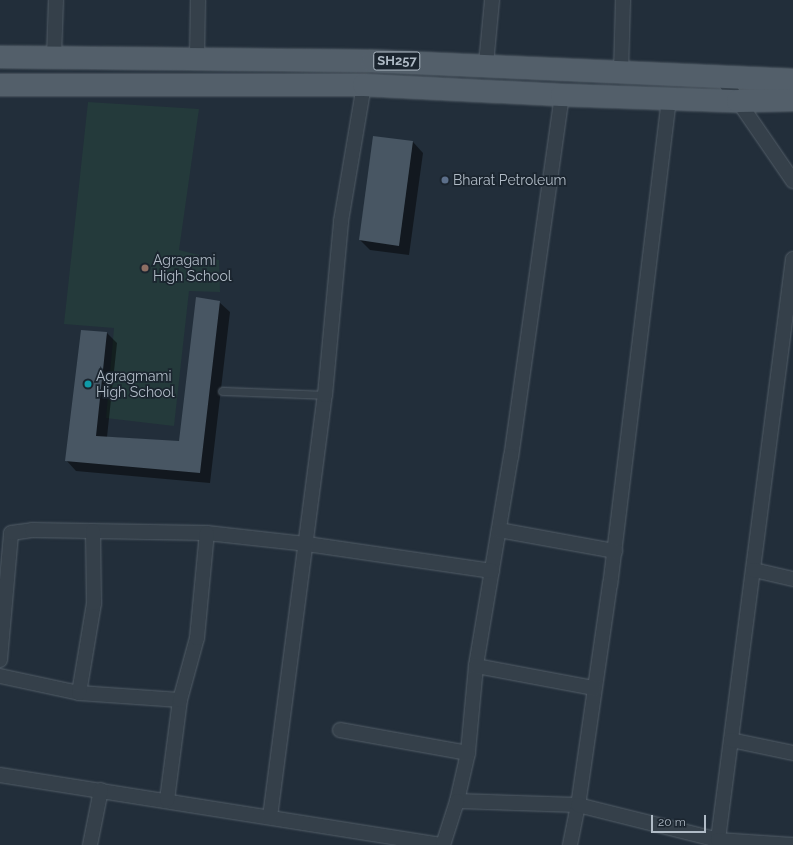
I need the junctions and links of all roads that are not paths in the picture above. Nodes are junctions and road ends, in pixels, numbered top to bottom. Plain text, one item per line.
1 (56, 0) edge
2 (198, 0) edge
3 (492, 0) edge
4 (623, 0) edge
5 (0, 56) edge
6 (54, 57) junction
7 (197, 57) junction
8 (486, 64) junction
9 (621, 72) junction
10 (723, 79) junction
11 (793, 80) edge
12 (0, 85) edge
13 (364, 85) junction
14 (562, 95) junction
15 (669, 99) junction
16 (793, 100) edge
17 (738, 102) junction
18 (793, 181) edge
19 (793, 259) edge
20 (222, 391) dead end
21 (325, 395) junction
22 (499, 530) junction
23 (93, 531) junction
24 (207, 533) junction
25 (308, 544) junction
26 (615, 551) junction
27 (754, 570) junction
28 (492, 571) junction
29 (793, 579) edge
30 (0, 660) edge
31 (476, 666) junction
32 (0, 676) edge
33 (594, 688) junction
34 (79, 693) junction
35 (180, 700) junction
36 (340, 730) dead end
37 (731, 740) junction
38 (468, 753) junction
39 (793, 753) edge
40 (0, 775) edge
41 (101, 790) junction
42 (167, 800) junction
43 (457, 801) junction
44 (578, 805) junction
45 (270, 817) junction
46 (718, 843) edge
47 (90, 845) edge
48 (442, 845) edge
49 (570, 845) edge
50 (793, 845) edge

1 - 6 street
2 - 7 street
3 - 8 street
4 - 9 street
5 - 6 main road, SH257
6 - 7 main road, SH257
7 - 8 main road, SH257
8 - 9 main road, SH257
9 - 10 main road, SH257
10 - 11 main road, SH257
10 - 17 street
12 - 13 main road, SH257
13 - 14 main road, SH257
13 - 21 street
14 - 15 main road, SH257
14 - 22 street
15 - 17 main road, SH257
15 - 26 street
16 - 17 main road, SH257
17 - 18 street
19 - 27 street
20 - 21 lane
21 - 25 street
22 - 26 street
22 - 28 street
23 - 24 street
23 - 30 street
23 - 34 street
24 - 25 street
24 - 35 street
25 - 28 street
25 - 45 street
26 - 33 street
27 - 29 street
27 - 37 street
28 - 31 street
31 - 33 street
31 - 38 street
32 - 34 street
33 - 44 street
34 - 35 street
35 - 42 street
36 - 38 street
37 - 39 street
37 - 46 street
38 - 43 street
40 - 41 street
41 - 42 street
41 - 47 street
42 - 45 street
43 - 44 street
43 - 48 street
44 - 46 street
44 - 49 street
45 - 48 street
46 - 50 street

